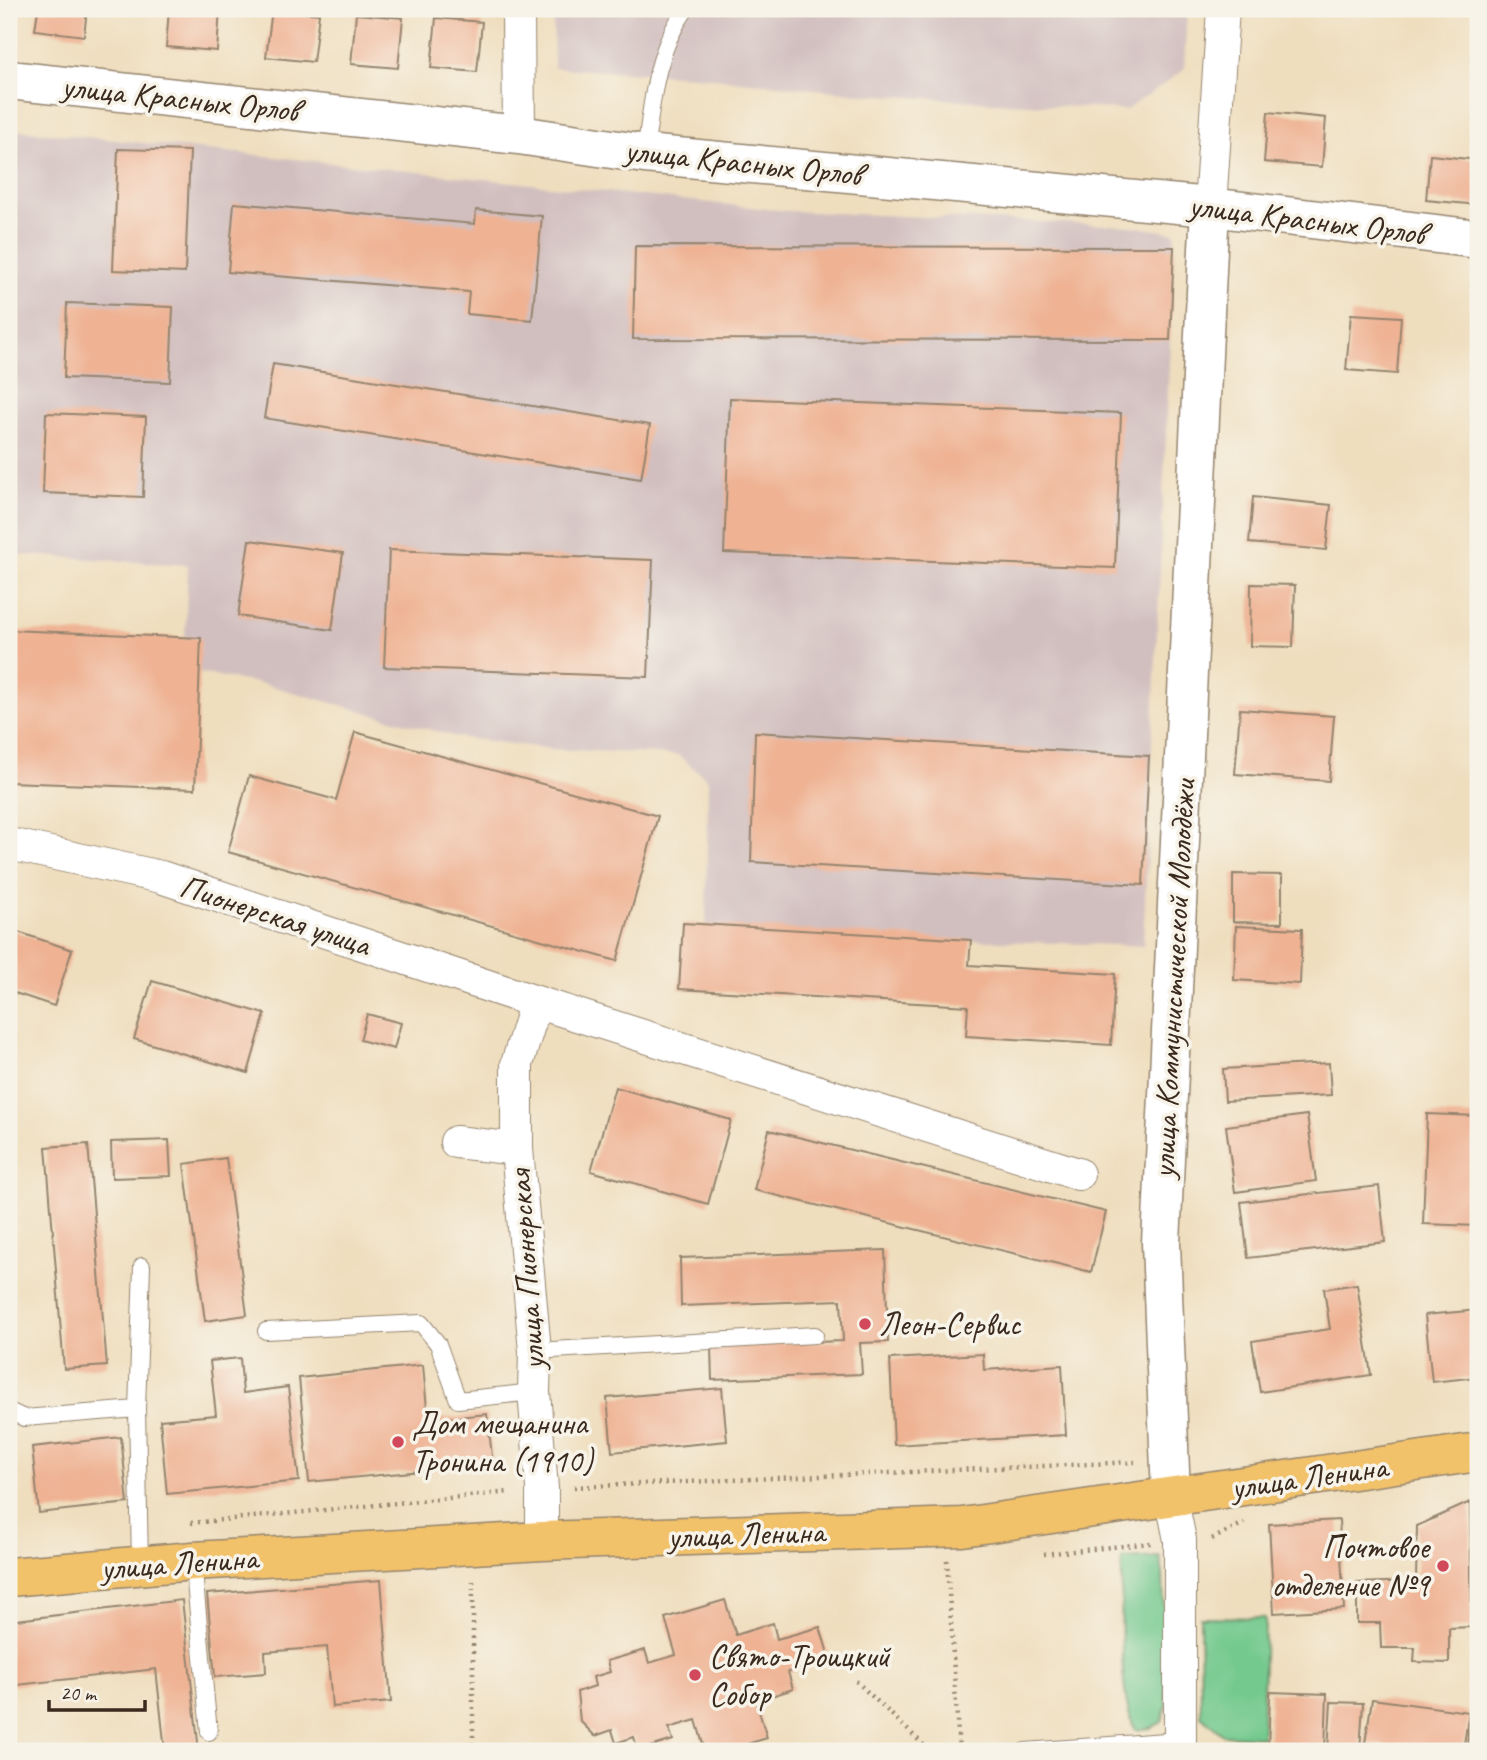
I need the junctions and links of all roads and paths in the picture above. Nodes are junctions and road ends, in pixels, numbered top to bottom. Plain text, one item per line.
1 (518, 9) edge
2 (686, 9) edge
3 (1223, 9) edge
4 (9, 80) edge
5 (519, 135) junction
6 (645, 154) junction
7 (1210, 206) junction
8 (1478, 239) edge
9 (9, 844) edge
10 (536, 1002) junction
11 (456, 1142) dead end
12 (517, 1149) junction
13 (1078, 1174) dead end
14 (142, 1266) dead end
15 (266, 1331) dead end
16 (815, 1335) dead end
17 (535, 1351) junction
18 (534, 1392) junction
19 (137, 1409) junction
20 (9, 1410) edge
21 (1478, 1452) edge
22 (1169, 1479) junction
23 (542, 1488) junction
24 (139, 1528) junction
25 (542, 1541) junction
26 (947, 1558) dead end
27 (193, 1561) junction
28 (140, 1566) junction
29 (473, 1576) dead end
30 (9, 1577) edge
31 (856, 1681) dead end
32 (209, 1732) dead end
33 (1180, 1746) edge
34 (473, 1751) edge
35 (930, 1751) edge
36 (959, 1751) edge
37 (1025, 1751) edge

1 - 5 street
2 - 6 lane
3 - 7 street
4 - 5 street, улица Красных Орлов
5 - 6 street, улица Красных Орлов
6 - 7 street, улица Красных Орлов
7 - 8 street, улица Красных Орлов
7 - 22 street, улица Коммунистической Молодёжи
9 - 10 street, Пионерская улица
10 - 12 street, улица Пионерская
10 - 13 street, Пионерская улица
11 - 12 street
12 - 17 street, улица Пионерская
14 - 19 lane
15 - 18 lane
16 - 17 lane
17 - 18 street, улица Пионерская
18 - 23 street, улица Пионерская
19 - 20 lane
19 - 24 lane
21 - 22 main road, улица Ленина
22 - 23 path
22 - 25 main road, улица Ленина
22 - 33 street, улица Коммунистической Молодёжи
23 - 24 path
23 - 25 street, улица Пионерская
24 - 28 lane
25 - 27 main road, улица Ленина
26 - 36 path
27 - 28 main road, улица Ленина
27 - 32 lane
28 - 30 main road, улица Ленина
29 - 34 path
31 - 35 path
33 - 37 lane

